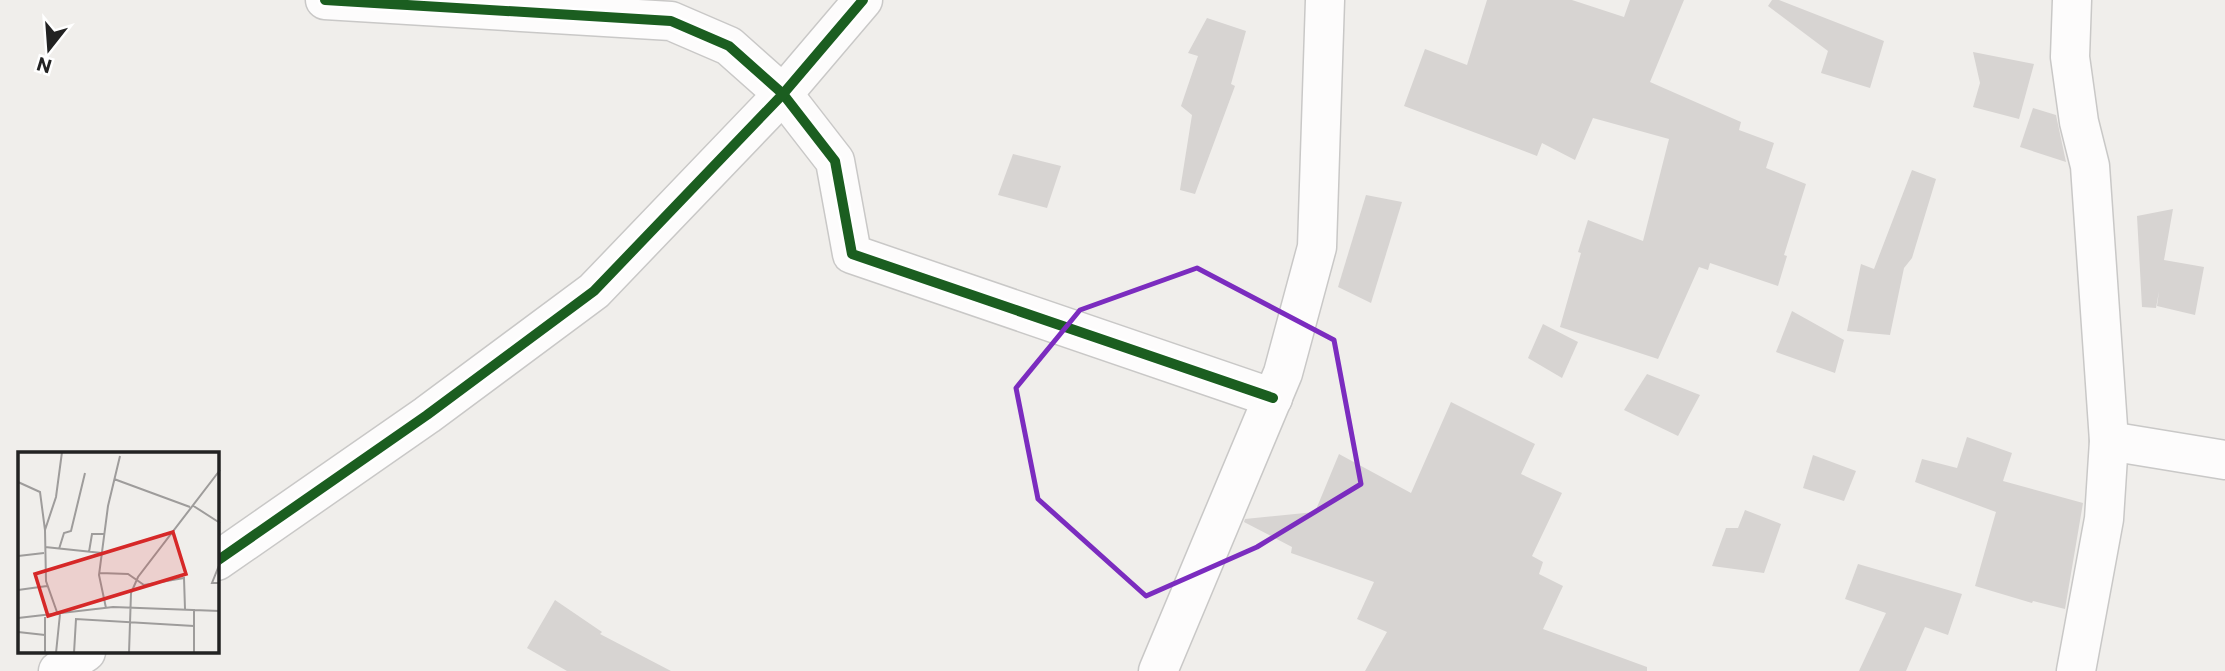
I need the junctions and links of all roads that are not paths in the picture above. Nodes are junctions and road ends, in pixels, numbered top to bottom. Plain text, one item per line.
1 (325, 0) edge
2 (863, 0) edge
3 (1325, 0) edge
4 (2072, 0) edge
5 (783, 94) junction
6 (1273, 398) junction
7 (2109, 440) junction
8 (2225, 460) edge
9 (219, 560) edge
10 (83, 654) edge
11 (58, 671) edge
12 (1158, 671) edge
13 (2076, 671) edge

1 - 5 street
2 - 5 street
3 - 6 street
4 - 7 street
5 - 6 street
5 - 9 street
6 - 12 street
7 - 8 street
7 - 13 street
10 - 11 street

